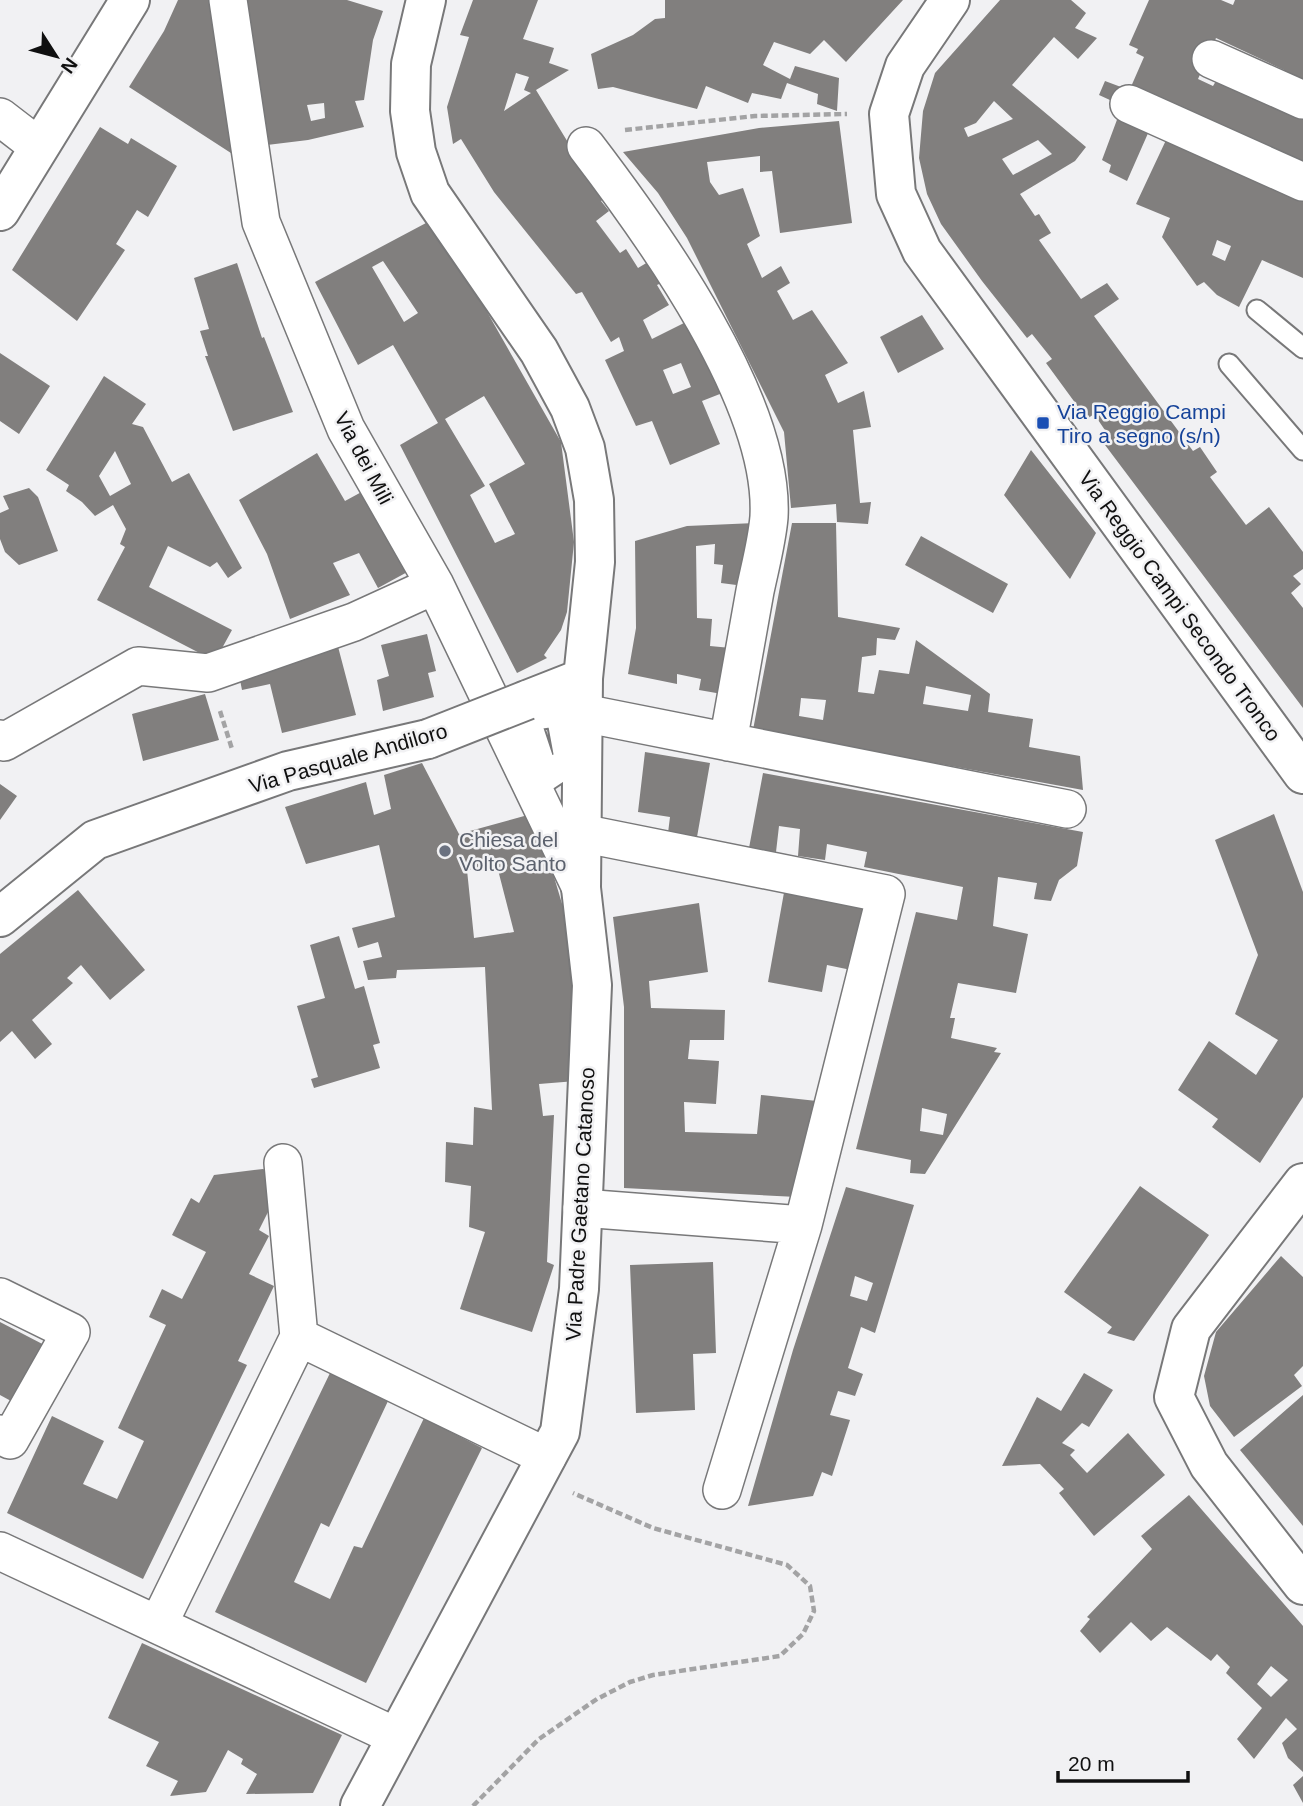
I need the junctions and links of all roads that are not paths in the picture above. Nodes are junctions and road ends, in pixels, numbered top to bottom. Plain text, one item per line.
1 (130, 0) edge
2 (228, 0) edge
3 (426, 0) edge
4 (950, 0) edge
5 (1211, 59) dead end
6 (1303, 100) edge
7 (1129, 104) dead end
8 (0, 117) edge
9 (586, 146) road end
10 (39, 147) junction
11 (1303, 181) edge
12 (0, 211) edge
13 (1257, 310) dead end
14 (1303, 348) edge
15 (1229, 364) dead end
16 (1303, 450) edge
17 (435, 585) junction
18 (563, 701) junction
19 (0, 739) edge
20 (728, 742) junction
21 (1303, 774) edge
22 (1067, 809) dead end
23 (581, 833) junction
24 (581, 888) junction
25 (0, 918) edge
26 (283, 1163) dead end
27 (1303, 1183) edge
28 (582, 1208) junction
29 (803, 1225) junction
30 (0, 1297) edge
31 (299, 1337) junction
32 (0, 1434) edge
33 (542, 1467) junction
34 (722, 1490) dead end
35 (0, 1551) edge
36 (1303, 1585) edge
37 (159, 1625) junction
38 (397, 1737) junction
39 (360, 1806) edge

1 - 10 street
2 - 17 street, Via dei Mili
3 - 18 street
4 - 21 street, Via Reggio Campi Secondo Tronco
5 - 6 street
7 - 11 street
8 - 10 street
9 - 20 street
10 - 12 street
13 - 14 lane
15 - 16 lane
17 - 19 street
17 - 24 street, Via dei Mili
18 - 20 street
18 - 23 street, Via Padre Gaetano Catanoso
18 - 25 street, Via Pasquale Andiloro, bridge
20 - 22 street
23 - 24 street, Via Padre Gaetano Catanoso
23 - 29 street
24 - 28 street, Via Padre Gaetano Catanoso
26 - 31 street
27 - 36 street
28 - 29 street
28 - 33 street, Via Padre Gaetano Catanoso
29 - 34 street
30 - 32 street
31 - 33 street
31 - 37 street
33 - 38 street, Via Padre Gaetano Catanoso
35 - 37 street
37 - 38 street
38 - 39 street, Via Padre Gaetano Catanoso

